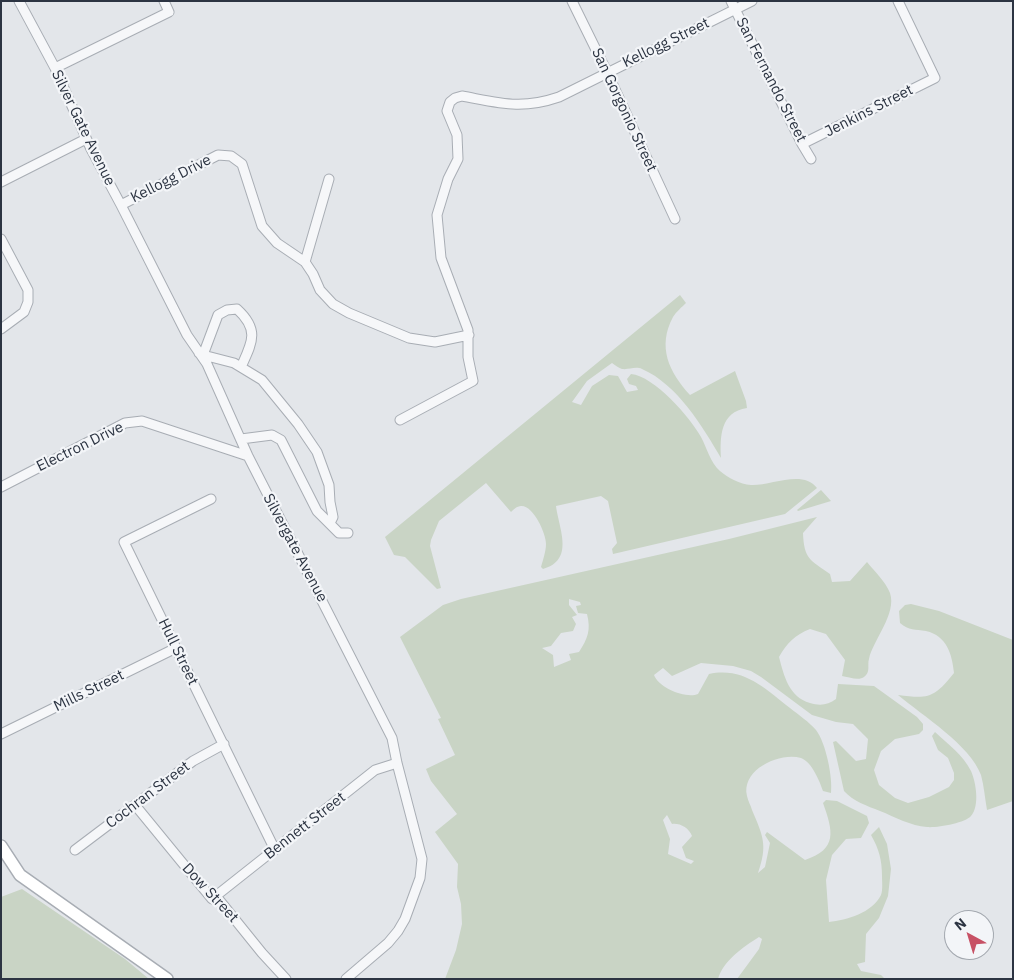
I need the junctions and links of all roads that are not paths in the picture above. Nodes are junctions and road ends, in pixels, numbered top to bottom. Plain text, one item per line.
1 (19, 1) edge
2 (164, 1) edge
3 (572, 1) edge
4 (752, 1) edge
5 (898, 1) edge
6 (733, 6) edge
7 (55, 68) junction
8 (608, 72) junction
9 (86, 139) junction
10 (802, 144) junction
11 (811, 159) dead end
12 (329, 179) dead end
13 (1, 182) edge
14 (121, 205) junction
15 (675, 219) dead end
16 (1, 239) edge
17 (305, 262) junction
18 (1, 329) edge
19 (187, 335) joint
20 (469, 335) junction
21 (201, 354) junction
22 (241, 367) junction
23 (400, 420) dead end
24 (241, 439) junction
25 (248, 456) junction
26 (1, 487) edge
27 (211, 499) dead end
28 (330, 524) junction
29 (348, 533) dead end
30 (176, 648) junction
31 (1, 734) edge
32 (224, 744) junction
33 (397, 763) junction
34 (134, 805) junction
35 (1, 846) edge
36 (75, 850) dead end
37 (275, 850) junction
38 (216, 896) junction
39 (167, 979) edge
40 (286, 979) edge
41 (346, 979) edge

1 - 7 street, Silver Gate Avenue
2 - 7 street
3 - 8 street, San Gorgonio Street
4 - 6 street, Kellogg Street
5 - 10 street, Jenkins Street
6 - 8 street, Kellogg Street
6 - 10 street, San Fernando Street
7 - 9 street, Silver Gate Avenue
8 - 15 street, San Gorgonio Street
8 - 20 street
9 - 13 street
9 - 14 street, Silver Gate Avenue
10 - 11 street, San Fernando Street
12 - 17 street
14 - 17 street, Kellogg Drive
14 - 19 street, Silver Gate Avenue
16 - 18 street
17 - 20 street, Kellogg Drive
19 - 21 street, Silvergate Avenue
20 - 23 street
21 - 22 street
21 - 22 street
21 - 24 street, Silvergate Avenue
22 - 28 street
24 - 25 street, Silvergate Avenue
24 - 28 street
25 - 26 street, Electron Drive
25 - 33 street, Silvergate Avenue
27 - 30 street, Hull Street
28 - 29 street
30 - 31 street, Mills Street
30 - 32 street, Hull Street
32 - 34 street, Cochran Street
32 - 37 street, Hull Street
33 - 37 street, Bennett Street
33 - 41 street
34 - 36 street, Cochran Street
34 - 38 street, Dow Street
35 - 39 main road
37 - 38 street, Bennett Street
38 - 40 street, Dow Street

